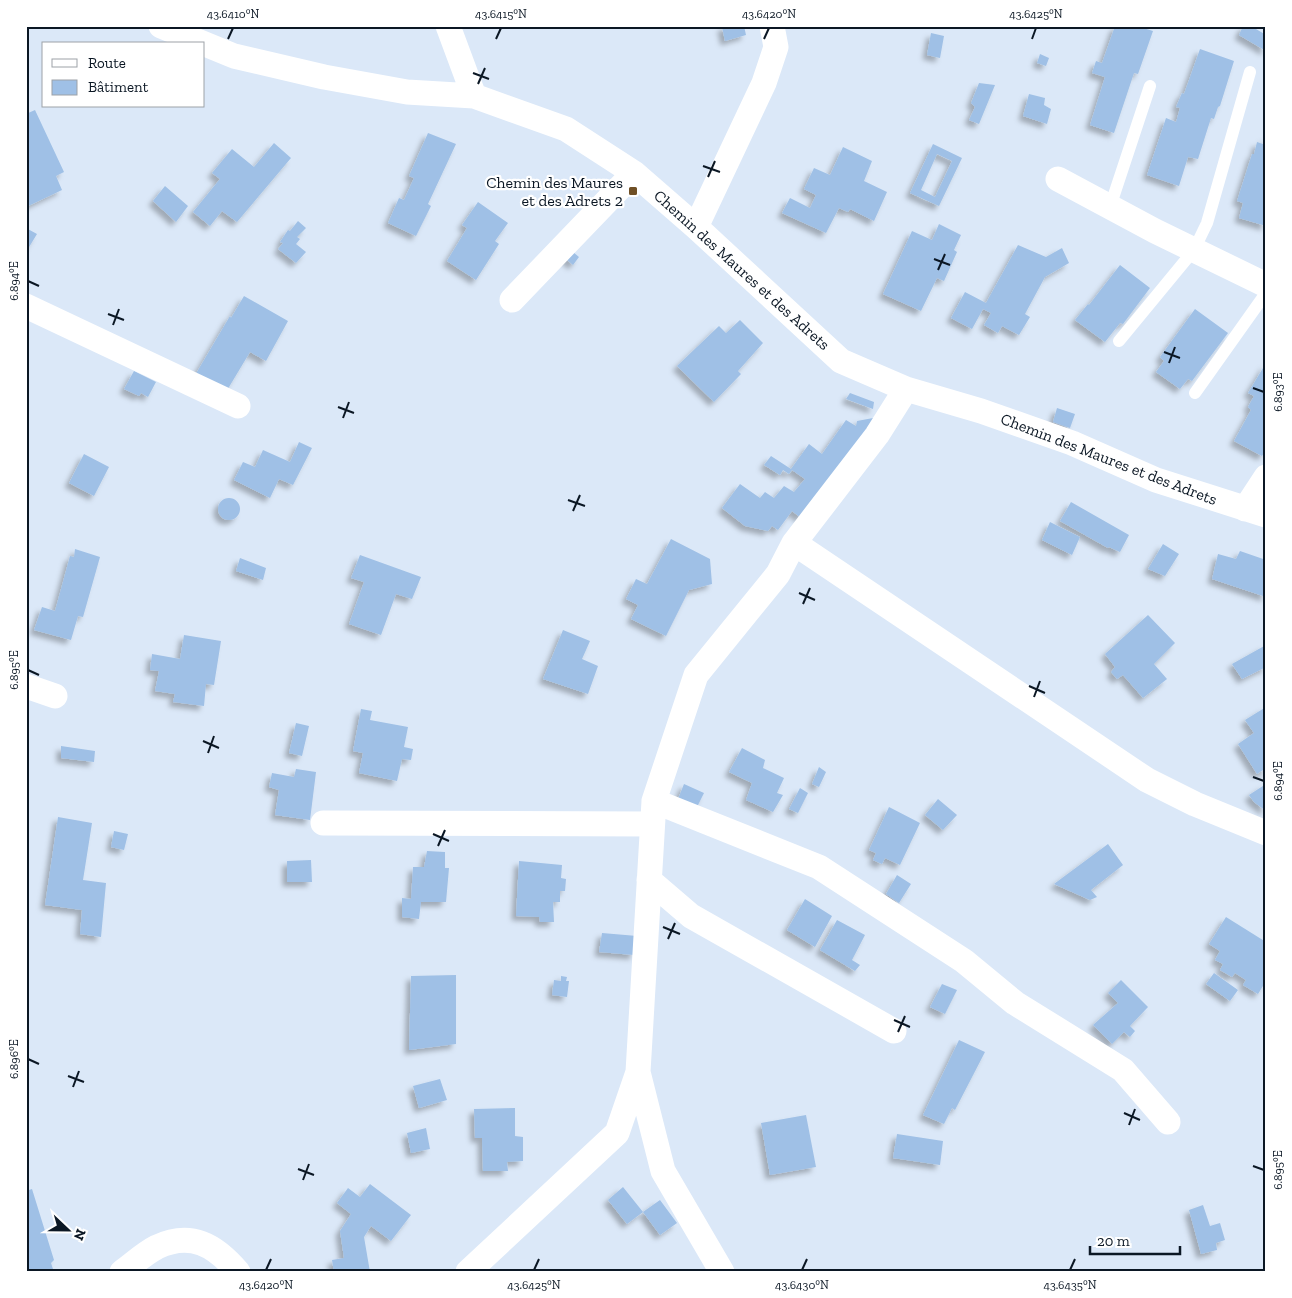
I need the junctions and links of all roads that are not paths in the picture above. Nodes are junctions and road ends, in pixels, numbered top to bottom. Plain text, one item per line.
1 (161, 26) edge
2 (448, 26) edge
3 (772, 26) edge
4 (200, 42) edge
5 (205, 44) edge
6 (1250, 72) dead end
7 (1150, 86) dead end
8 (474, 96) junction
9 (634, 173) junction
10 (1058, 179) dead end
11 (1110, 207) junction
12 (696, 227) junction
13 (1194, 250) junction
14 (1266, 285) edge
15 (1266, 293) edge
16 (512, 300) dead end
17 (26, 306) edge
18 (1119, 341) dead end
19 (906, 389) junction
20 (1195, 393) dead end
21 (238, 406) dead end
22 (1266, 477) edge
23 (1256, 512) edge
24 (794, 543) junction
25 (26, 686) edge
26 (55, 696) dead end
27 (653, 813) junction
28 (322, 823) dead end
29 (1266, 833) edge
30 (649, 880) junction
31 (894, 1031) dead end
32 (638, 1072) junction
33 (1168, 1122) dead end
34 (122, 1272) edge
35 (238, 1272) edge
36 (468, 1272) edge
37 (722, 1272) edge

1 - 4 street, Chemin des Maures et des Adrets
2 - 8 street
3 - 12 street
5 - 8 street, Chemin des Maures et des Adrets
6 - 13 lane
7 - 11 lane
8 - 9 street, Chemin des Maures et des Adrets
9 - 12 street, Chemin des Maures et des Adrets
9 - 16 street
10 - 11 street
11 - 13 street
12 - 19 street, Chemin des Maures et des Adrets
13 - 14 street
13 - 18 lane
15 - 20 lane
17 - 21 street
19 - 23 street, Chemin des Maures et des Adrets
19 - 24 street
22 - 23 street
24 - 27 street
24 - 29 street
25 - 26 street
27 - 28 street
27 - 30 street
27 - 33 street
30 - 31 street
30 - 32 street
32 - 36 street
32 - 37 street
34 - 35 street

